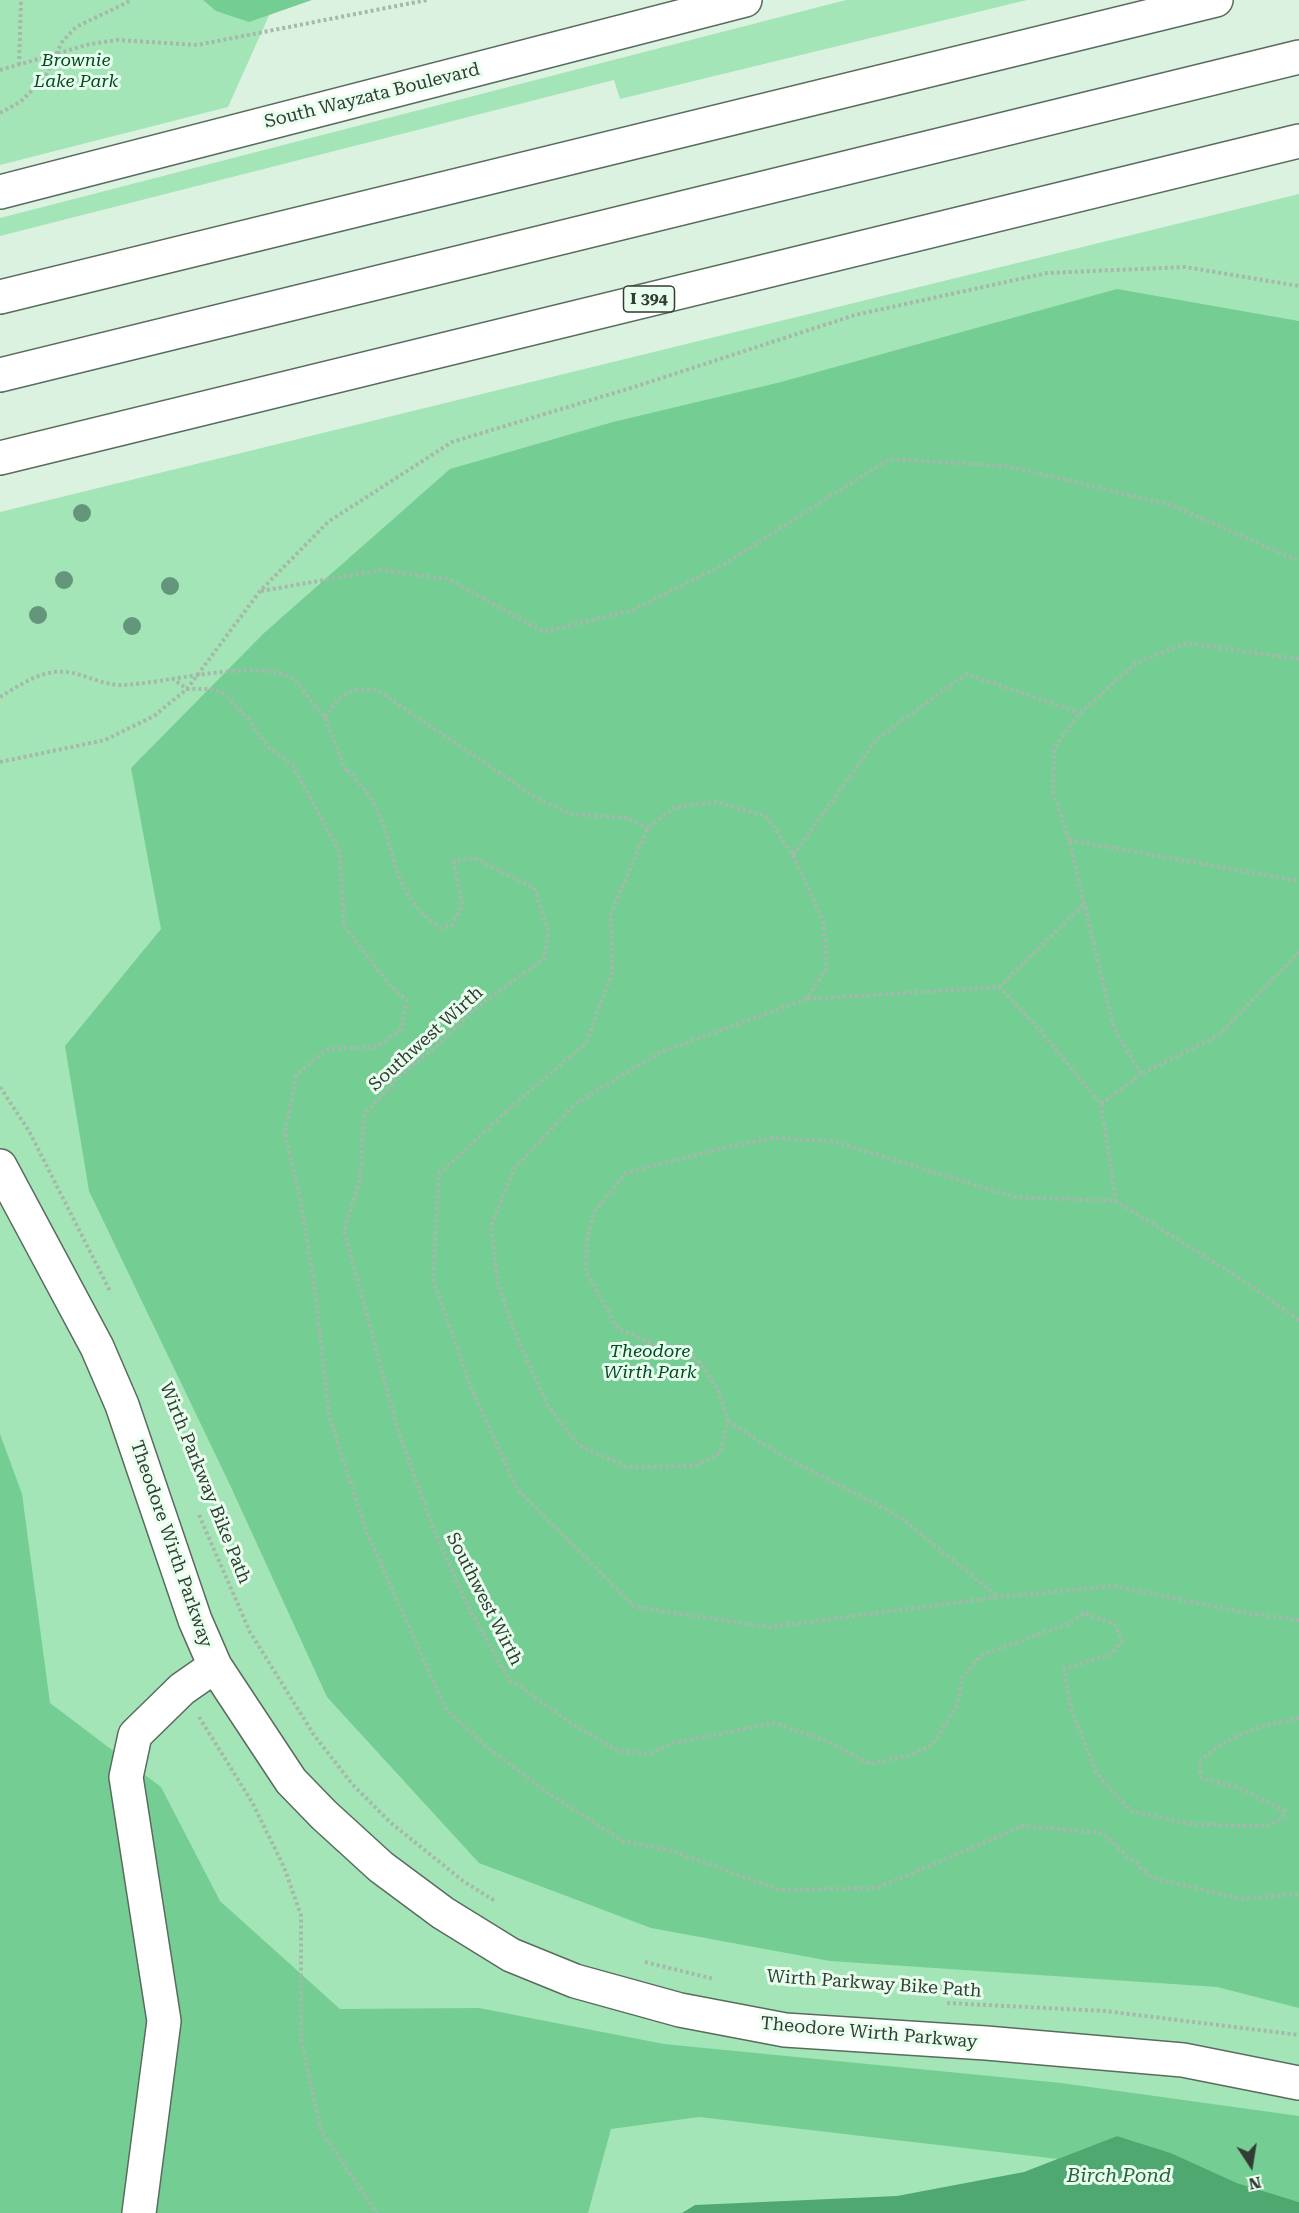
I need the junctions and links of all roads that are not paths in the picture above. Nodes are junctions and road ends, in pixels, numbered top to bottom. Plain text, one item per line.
1 (745, 0) edge
2 (1216, 0) edge
3 (1299, 57) edge
4 (1299, 141) edge
5 (0, 192) edge
6 (0, 297) edge
7 (0, 375) edge
8 (0, 458) edge
9 (0, 1166) edge
10 (215, 1666) junction
11 (1299, 2083) edge
12 (139, 2213) edge

1 - 5 main road, South Wayzata Boulevard
2 - 6 main road
3 - 7 main road
4 - 8 main road, I 394
9 - 10 main road, Theodore Wirth Parkway
10 - 11 main road, Theodore Wirth Parkway
10 - 12 main road

